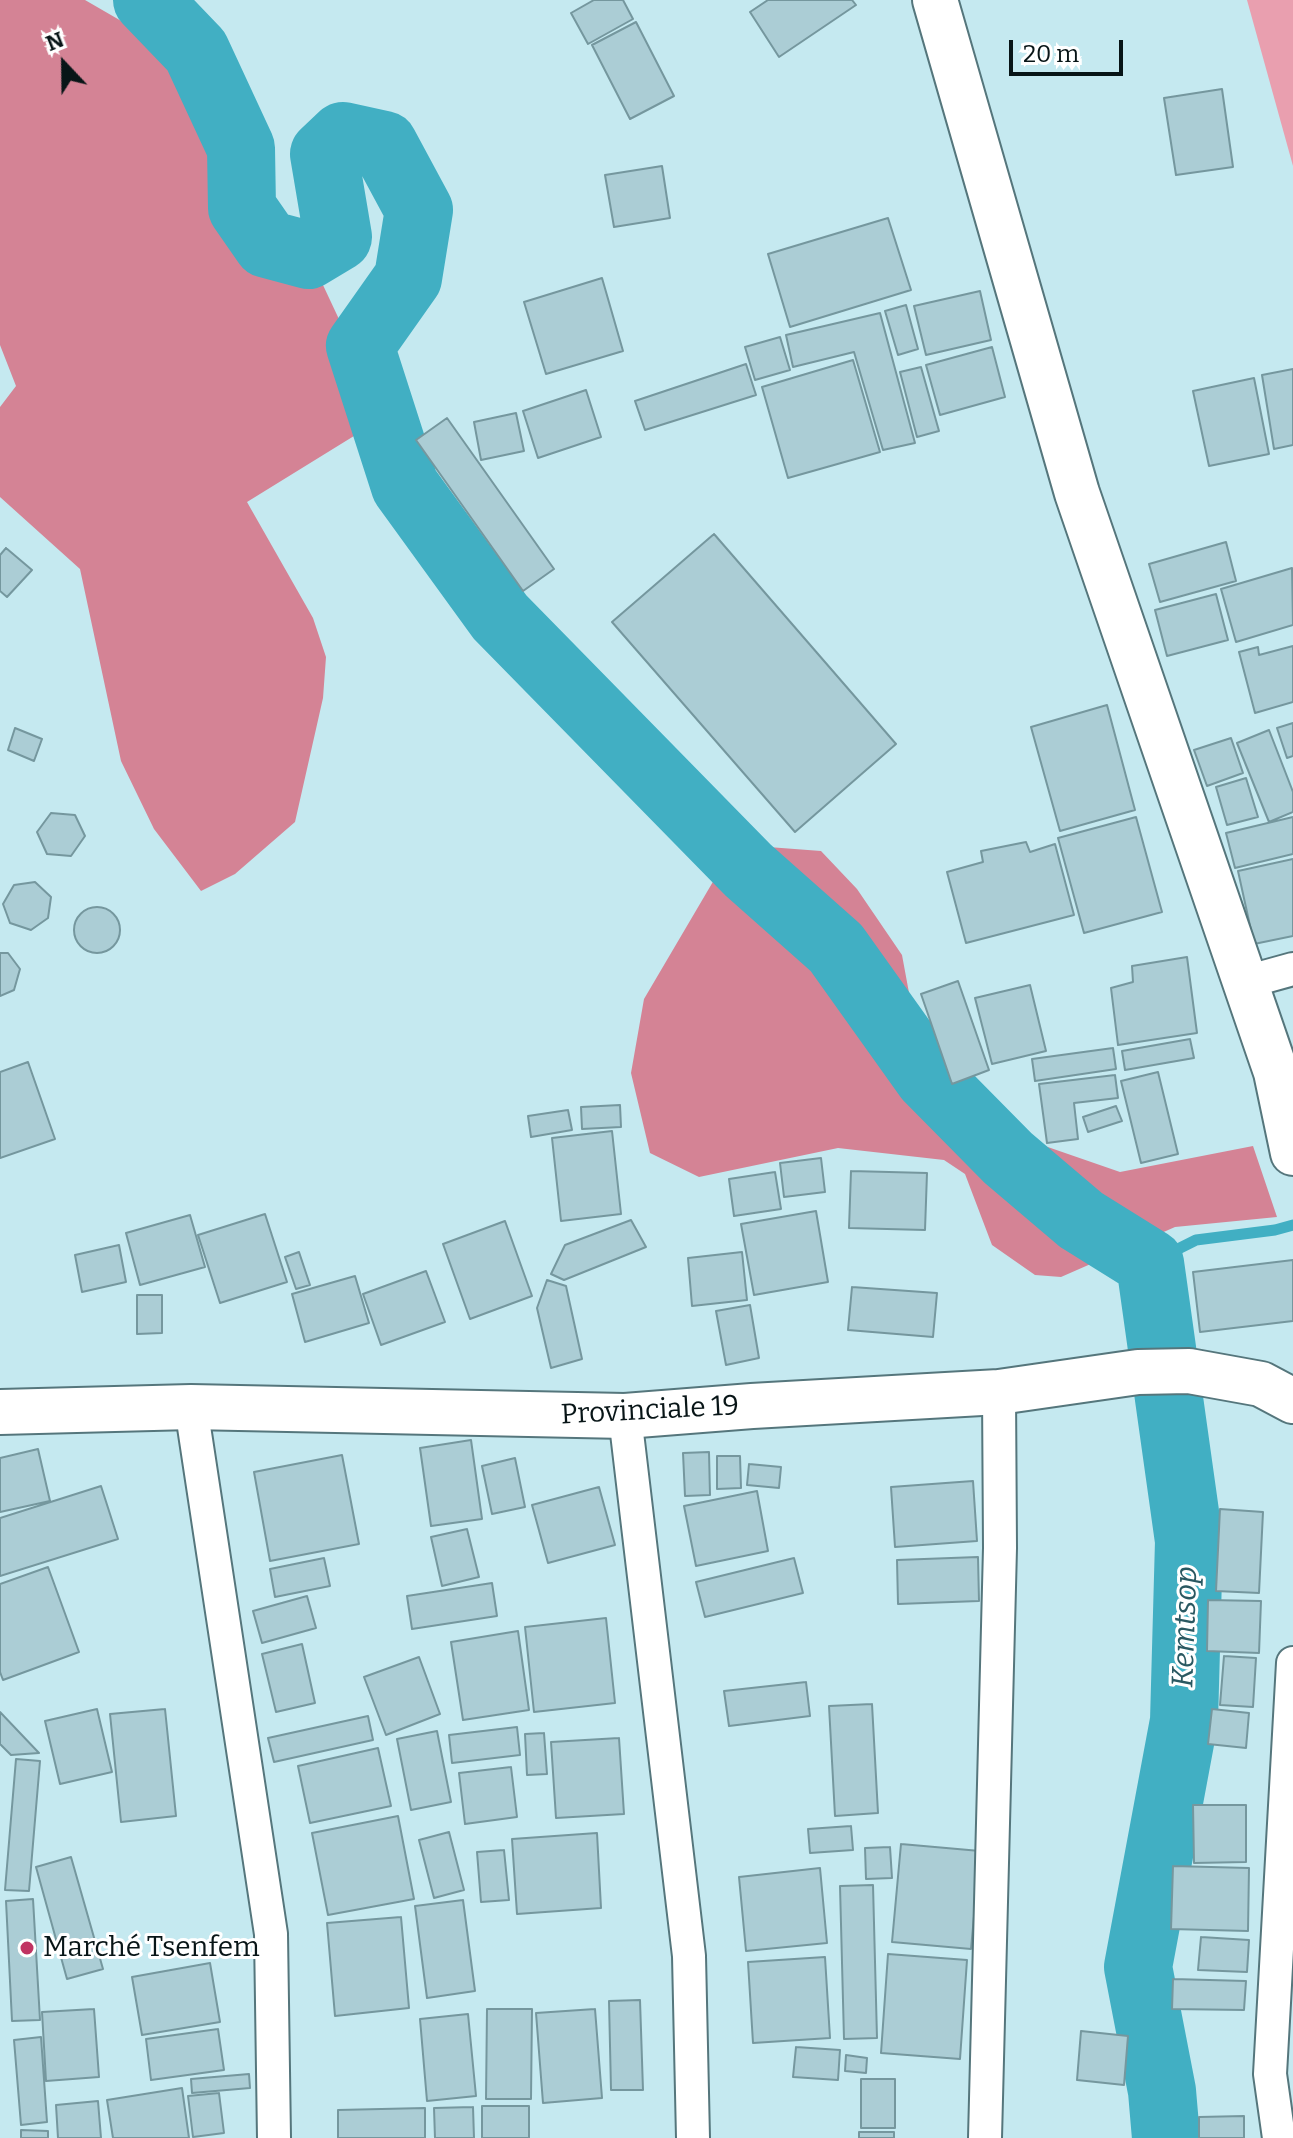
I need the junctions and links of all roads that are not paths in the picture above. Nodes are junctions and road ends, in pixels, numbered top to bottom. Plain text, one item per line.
1 (935, 0) edge
2 (1293, 969) edge
3 (1246, 982) junction
4 (1293, 1153) edge
5 (999, 1392) junction
6 (1293, 1401) edge
7 (191, 1407) junction
8 (0, 1412) edge
9 (625, 1416) junction
10 (1293, 1663) edge
11 (274, 2138) edge
12 (693, 2138) edge
13 (985, 2138) edge
14 (1279, 2138) edge

1 - 3 main road
2 - 3 street
3 - 4 main road
5 - 6 main road, Provinciale 19
5 - 9 main road, Provinciale 19
5 - 13 street
7 - 8 main road, Provinciale 19
7 - 9 main road, Provinciale 19
7 - 11 street
9 - 12 street
10 - 14 street

